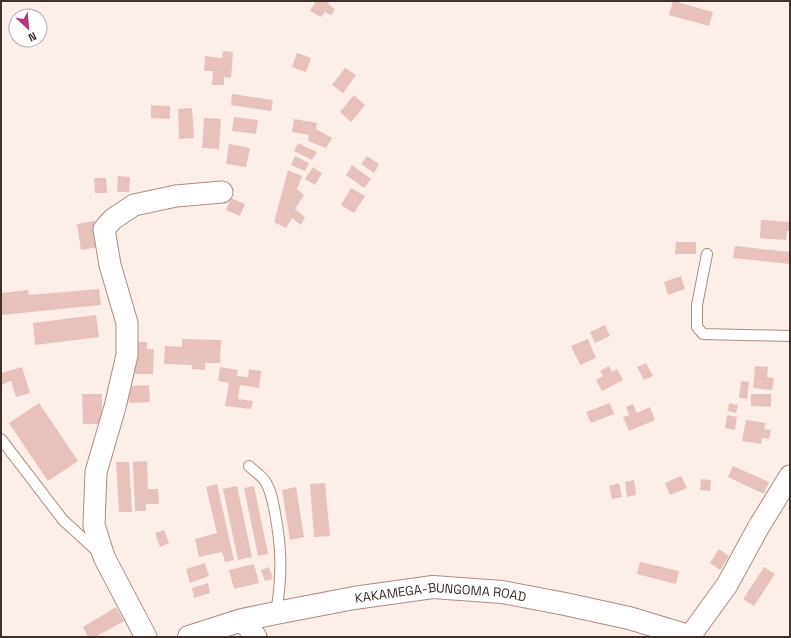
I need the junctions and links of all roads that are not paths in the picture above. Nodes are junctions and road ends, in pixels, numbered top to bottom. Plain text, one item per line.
1 (222, 192) dead end
2 (707, 254) dead end
3 (790, 336) edge
4 (1, 439) edge
5 (249, 466) dead end
6 (790, 476) edge
7 (104, 557) junction
8 (276, 613) junction
9 (242, 620) junction
10 (691, 636) edge
11 (146, 637) edge
12 (189, 637) edge
13 (256, 637) edge

1 - 7 street
2 - 3 lane
4 - 7 lane
5 - 8 lane
6 - 10 street
7 - 11 street
8 - 9 main road, KAKAMEGA-BUNGOMA ROAD
8 - 10 main road, KAKAMEGA-BUNGOMA ROAD
9 - 12 main road, KAKAMEGA-BUNGOMA ROAD
9 - 13 street

